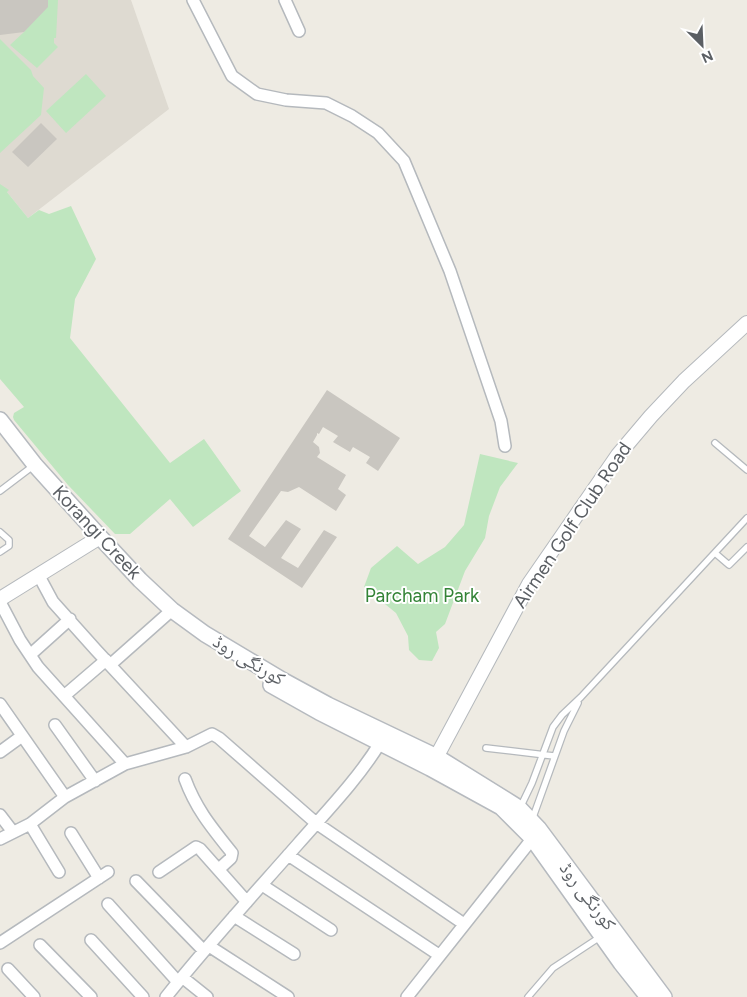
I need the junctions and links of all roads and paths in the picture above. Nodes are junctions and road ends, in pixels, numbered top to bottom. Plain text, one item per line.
1 (193, 0) edge
2 (285, 0) edge
3 (299, 31) dead end
4 (747, 323) edge
5 (747, 334) edge
6 (0, 420) edge
7 (715, 443) dead end
8 (505, 446) dead end
9 (35, 465) junction
10 (747, 470) edge
11 (0, 491) edge
12 (747, 518) edge
13 (0, 532) edge
14 (100, 537) junction
15 (747, 547) edge
16 (0, 552) edge
17 (715, 553) junction
18 (39, 576) junction
19 (0, 600) edge
20 (172, 610) junction
21 (70, 619) junction
22 (205, 634) junction
23 (30, 655) junction
24 (108, 663) junction
25 (64, 696) junction
26 (581, 697) junction
27 (0, 704) edge
28 (55, 725) dead end
29 (22, 736) junction
30 (380, 743) junction
31 (186, 746) junction
32 (486, 748) dead end
33 (0, 752) edge
34 (543, 754) junction
35 (554, 756) junction
36 (125, 764) junction
37 (436, 764) junction
38 (185, 779) dead end
39 (95, 781) junction
40 (65, 797) junction
41 (516, 813) junction
42 (0, 815) edge
43 (316, 823) junction
44 (30, 824) junction
45 (532, 830) junction
46 (13, 832) junction
47 (71, 833) dead end
48 (0, 839) edge
49 (288, 855) junction
50 (219, 869) junction
51 (59, 872) dead end
52 (159, 872) dead end
53 (136, 881) dead end
54 (262, 885) junction
55 (247, 902) junction
56 (108, 904) dead end
57 (234, 916) junction
58 (464, 924) junction
59 (330, 930) dead end
60 (602, 936) junction
61 (91, 940) dead end
62 (0, 943) edge
63 (40, 945) dead end
64 (206, 949) junction
65 (294, 954) dead end
66 (439, 955) junction
67 (8, 969) dead end
68 (180, 979) junction
69 (34, 997) edge
70 (91, 997) edge
71 (143, 997) edge
72 (166, 997) edge
73 (207, 997) edge
74 (288, 997) edge
75 (407, 997) edge
76 (528, 997) edge
77 (648, 997) edge
78 (664, 997) edge

1 - 8 street
2 - 3 street
4 - 37 street, Airmen Golf Club Road
5 - 37 street, Airmen Golf Club Road
6 - 9 main road, Korangi Creek
7 - 10 lane
9 - 11 lane
9 - 14 main road, Korangi Creek
12 - 17 lane
13 - 16 lane
14 - 18 street
14 - 20 main road, Korangi Creek
15 - 17 lane
17 - 26 lane
18 - 19 street
18 - 21 street
19 - 23 street
20 - 22 main road, Korangi Creek
20 - 24 street
21 - 23 street
21 - 24 street
22 - 30 main road, کورنگی روڈ
22 - 37 main road, کورنگی روڈ
23 - 25 street
24 - 25 street
24 - 31 street
25 - 36 street
26 - 34 lane
26 - 35 lane
27 - 29 street
28 - 39 street
29 - 33 street
29 - 40 street
30 - 37 main road, کورنگی روڈ
30 - 43 street
31 - 36 street
31 - 43 street
32 - 34 lane
34 - 35 lane
34 - 41 lane
35 - 45 lane
36 - 39 street
37 - 41 main road, کورنگی روڈ
38 - 50 street
39 - 40 street
40 - 44 street
41 - 45 main road, کورنگی روڈ
42 - 46 street
43 - 49 street
43 - 58 street
44 - 46 street
44 - 51 street
45 - 58 street
45 - 60 main road, کورنگی روڈ
45 - 78 main road, کورنگی روڈ
46 - 48 street
47 - 62 street
49 - 54 street
49 - 66 street
50 - 52 street
50 - 55 street
53 - 64 street
54 - 55 street
54 - 59 street
55 - 57 street
56 - 68 street
57 - 64 street
57 - 65 street
58 - 66 street
60 - 76 lane
60 - 77 main road, کورنگی روڈ
61 - 71 street
63 - 70 street
64 - 68 street
64 - 74 street
66 - 75 street
67 - 69 street
68 - 72 street
68 - 73 street

